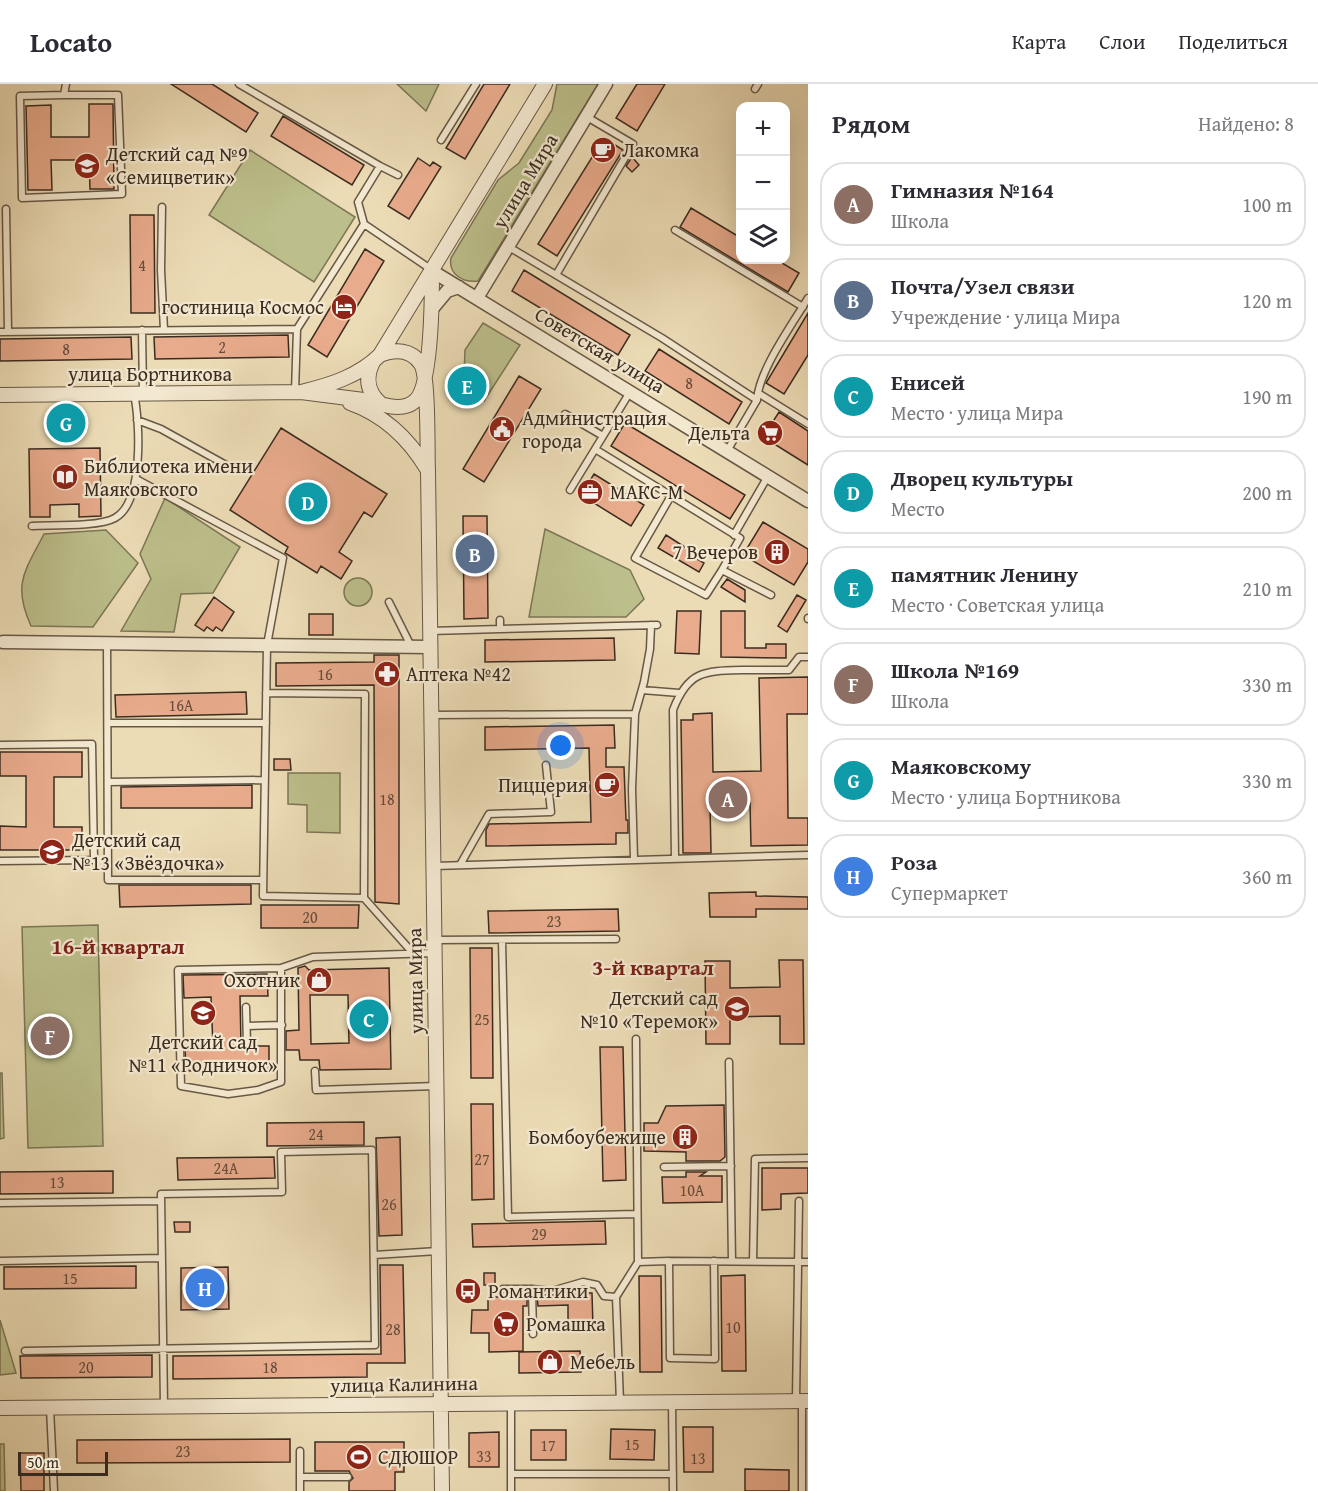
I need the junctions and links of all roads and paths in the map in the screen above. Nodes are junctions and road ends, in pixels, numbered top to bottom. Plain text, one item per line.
1 (66, 84) edge
2 (239, 84) edge
3 (476, 84) edge
4 (545, 84) edge
5 (606, 84) edge
6 (64, 95) junction
7 (587, 117) junction
8 (441, 140) dead end
9 (380, 166) junction
10 (398, 175) dead end
11 (162, 207) dead end
12 (6, 209) dead end
13 (364, 224) junction
14 (675, 230) dead end
15 (508, 246) junction
16 (432, 271) junction
17 (556, 274) junction
18 (459, 287) junction
19 (477, 298) junction
20 (808, 298) edge
21 (803, 308) junction
22 (432, 309) junction
23 (297, 329) junction
24 (142, 330) junction
25 (164, 330) junction
26 (0, 332) edge
27 (8, 332) junction
28 (376, 359) junction
29 (425, 381) junction
30 (298, 392) junction
31 (630, 392) junction
32 (139, 393) junction
33 (0, 394) edge
34 (757, 397) junction
35 (382, 404) junction
36 (565, 414) dead end
37 (137, 420) junction
38 (808, 424) edge
39 (603, 436) junction
40 (595, 448) junction
41 (727, 451) junction
42 (234, 470) dead end
43 (428, 471) junction
44 (768, 476) junction
45 (136, 479) junction
46 (570, 490) dead end
47 (671, 496) junction
48 (808, 501) edge
49 (32, 526) dead end
50 (734, 535) junction
51 (722, 570) junction
52 (771, 595) dead end
53 (389, 602) dead end
54 (500, 620) dead end
55 (500, 629) junction
56 (430, 631) junction
57 (107, 643) junction
58 (2, 644) edge
59 (267, 645) junction
60 (411, 647) junction
61 (430, 647) junction
62 (808, 657) edge
63 (642, 690) junction
64 (266, 693) junction
65 (680, 693) junction
66 (635, 714) junction
67 (431, 715) junction
68 (108, 723) junction
69 (266, 723) junction
70 (0, 745) edge
71 (546, 765) dead end
72 (265, 780) junction
73 (108, 782) junction
74 (808, 855) edge
75 (675, 858) junction
76 (634, 859) junction
77 (0, 861) edge
78 (460, 865) junction
79 (433, 866) junction
80 (263, 880) junction
81 (364, 898) junction
82 (616, 939) dead end
83 (502, 940) junction
84 (434, 946) junction
85 (412, 952) junction
86 (281, 968) junction
87 (246, 1007) dead end
88 (282, 1025) junction
89 (247, 1026) junction
90 (636, 1039) dead end
91 (247, 1044) dead end
92 (729, 1062) dead end
93 (315, 1071) dead end
94 (436, 1086) junction
95 (808, 1158) edge
96 (730, 1166) junction
97 (664, 1167) dead end
98 (161, 1201) junction
99 (799, 1201) dead end
100 (0, 1203) edge
101 (637, 1214) junction
102 (438, 1251) junction
103 (374, 1255) junction
104 (162, 1258) junction
105 (0, 1261) edge
106 (669, 1261) junction
107 (714, 1261) junction
108 (732, 1261) junction
109 (638, 1262) junction
110 (753, 1262) junction
111 (799, 1262) junction
112 (808, 1262) edge
113 (502, 1289) dead end
114 (531, 1289) junction
115 (616, 1297) junction
116 (533, 1334) dead end
117 (164, 1349) junction
118 (25, 1351) dead end
119 (802, 1401) edge
120 (510, 1402) junction
121 (620, 1402) junction
122 (672, 1402) junction
123 (440, 1403) junction
124 (164, 1406) junction
125 (50, 1407) junction
126 (0, 1408) edge
127 (300, 1451) dead end
128 (511, 1474) junction
129 (673, 1474) junction
130 (300, 1477) junction
131 (348, 1477) dead end
132 (54, 1491) edge
133 (300, 1491) edge
134 (442, 1491) edge
135 (511, 1491) edge
136 (673, 1491) edge
137 (802, 1491) edge

1 - 6 lane
2 - 9 lane
3 - 8 lane
4 - 16 street, улица Мира
5 - 7 street, улица Мира
6 - 6 lane
7 - 15 street, улица Мира
7 - 17 lane
9 - 10 lane
9 - 13 lane
11 - 25 lane
12 - 27 lane
13 - 16 lane
13 - 23 lane
14 - 21 lane
15 - 17 lane
15 - 19 street, улица Мира
16 - 18 street, Советская улица
16 - 22 street, улица Мира
16 - 28 street, улица Мира
17 - 34 lane
18 - 19 street, Советская улица
18 - 22 street
19 - 31 street, Советская улица
20 - 21 lane
21 - 34 lane
22 - 29 street, улица Мира
23 - 25 lane
23 - 30 lane
24 - 25 lane
24 - 27 lane
24 - 32 lane
26 - 27 lane
28 - 29 street
28 - 30 street
28 - 35 street
29 - 35 street
29 - 43 street, улица Мира
30 - 32 street, улица Бортникова
30 - 35 street
30 - 43 street
31 - 39 lane
31 - 41 street, Советская улица
32 - 33 street, улица Бортникова
32 - 37 lane
34 - 38 lane
34 - 41 lane
35 - 43 street
36 - 39 lane
37 - 42 lane
37 - 45 lane
39 - 40 lane
40 - 46 lane
40 - 47 lane
41 - 44 street, Советская улица
43 - 56 street, улица Мира
44 - 48 street, Советская улица
44 - 50 lane
45 - 49 lane
45 - 59 lane
47 - 50 lane
47 - 51 lane
50 - 51 lane
51 - 52 lane
53 - 60 lane
54 - 55 lane
55 - 56 lane
55 - 63 lane
56 - 61 street, улица Мира
57 - 58 street
57 - 59 street
57 - 68 lane
59 - 60 street
59 - 64 lane
60 - 61 street
61 - 67 street, улица Мира
62 - 65 lane
63 - 65 lane
63 - 66 lane
64 - 69 lane
64 - 81 lane
65 - 75 lane
66 - 67 lane
66 - 76 lane
67 - 79 street, улица Мира
68 - 69 lane
68 - 73 lane
69 - 72 lane
70 - 77 lane
71 - 78 lane
72 - 73 lane
72 - 80 lane
73 - 80 lane
74 - 75 lane
75 - 76 lane
76 - 78 lane
78 - 79 lane
79 - 84 street, улица Мира
80 - 81 lane
81 - 85 lane
82 - 83 lane
83 - 84 lane
83 - 101 lane
84 - 85 lane
84 - 94 street, улица Мира
85 - 86 lane
86 - 88 lane
86 - 88 lane
87 - 89 lane
88 - 89 lane
89 - 91 lane
90 - 101 lane
92 - 96 lane
93 - 94 lane
94 - 102 street, улица Мира
95 - 110 lane
96 - 97 lane
96 - 108 lane
98 - 100 lane
98 - 103 lane
98 - 104 lane
99 - 111 lane
101 - 109 lane
102 - 103 lane
102 - 123 street, улица Мира
103 - 117 lane
104 - 105 lane
104 - 117 lane
106 - 107 lane
106 - 107 lane
106 - 109 lane
107 - 108 lane
108 - 110 lane
109 - 115 lane
110 - 111 lane
111 - 112 lane
111 - 119 lane
113 - 114 lane
114 - 115 lane
114 - 116 lane
115 - 121 lane
117 - 118 lane
117 - 124 lane
119 - 122 street, улица Калинина
119 - 137 lane
120 - 121 street, улица Калинина
120 - 123 street, улица Калинина
120 - 128 lane
121 - 122 street, улица Калинина
122 - 129 lane
123 - 124 street, улица Калинина
123 - 134 street, улица Мира
124 - 125 street, улица Калинина
125 - 126 street, улица Калинина
125 - 132 lane
127 - 130 lane
128 - 129 lane
128 - 135 lane
129 - 136 lane
130 - 131 lane
130 - 133 lane

